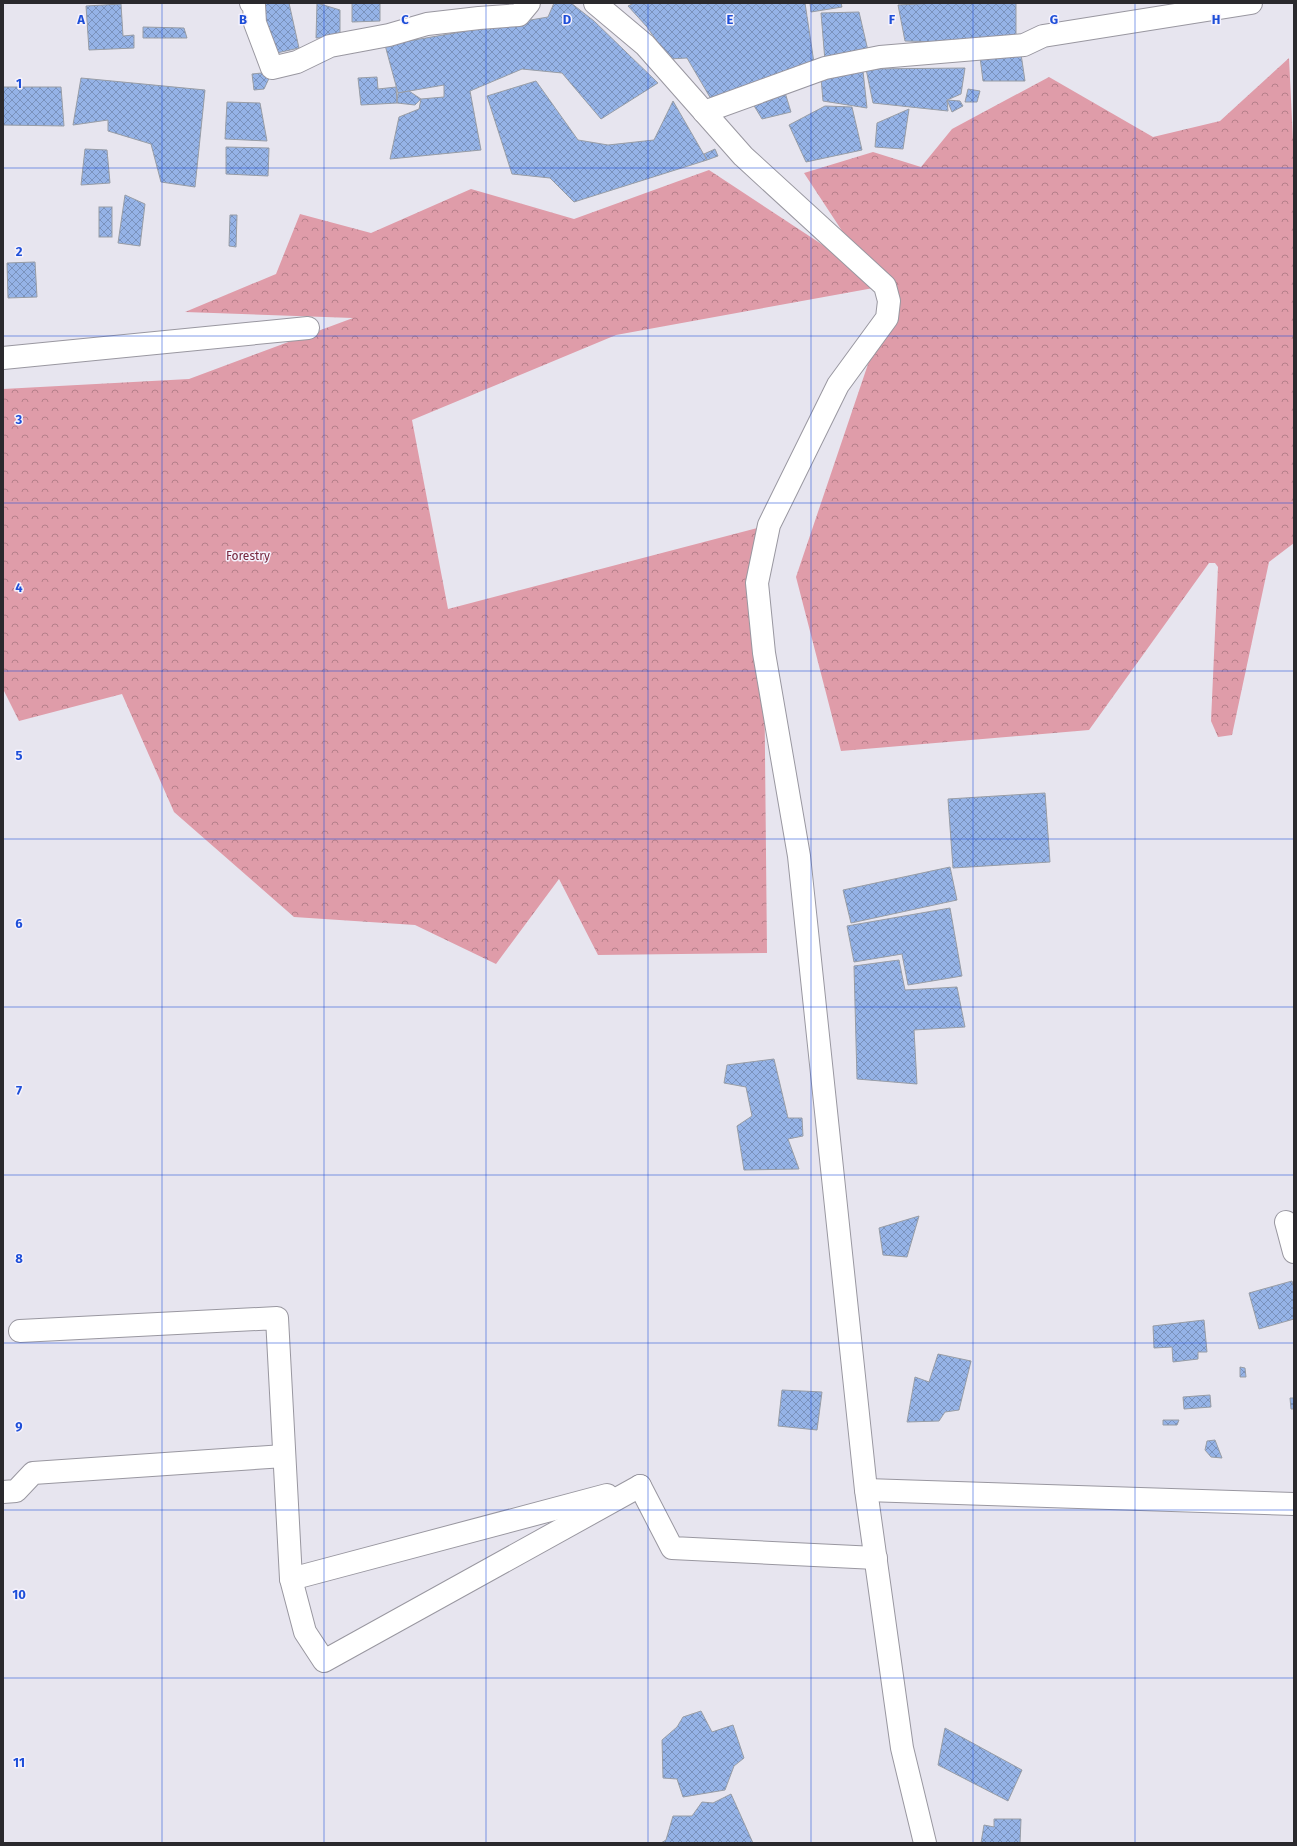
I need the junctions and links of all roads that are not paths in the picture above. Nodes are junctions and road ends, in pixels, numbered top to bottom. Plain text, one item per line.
1 (251, 3) edge
2 (529, 3) edge
3 (1251, 3) edge
4 (602, 4) edge
5 (704, 112) junction
6 (308, 328) dead end
7 (3, 358) edge
8 (1286, 1222) dead end
9 (1294, 1252) edge
10 (20, 1331) dead end
11 (284, 1456) junction
12 (640, 1486) junction
13 (866, 1490) junction
14 (3, 1492) edge
15 (1294, 1504) edge
16 (876, 1558) junction
17 (291, 1579) junction
18 (925, 1843) edge

1 - 2 street
3 - 5 street
4 - 5 street
5 - 13 street
6 - 7 street
8 - 9 street
10 - 11 street
11 - 14 street
11 - 17 street
12 - 16 street
12 - 17 street
12 - 17 street
13 - 15 street
13 - 16 street
16 - 18 street

